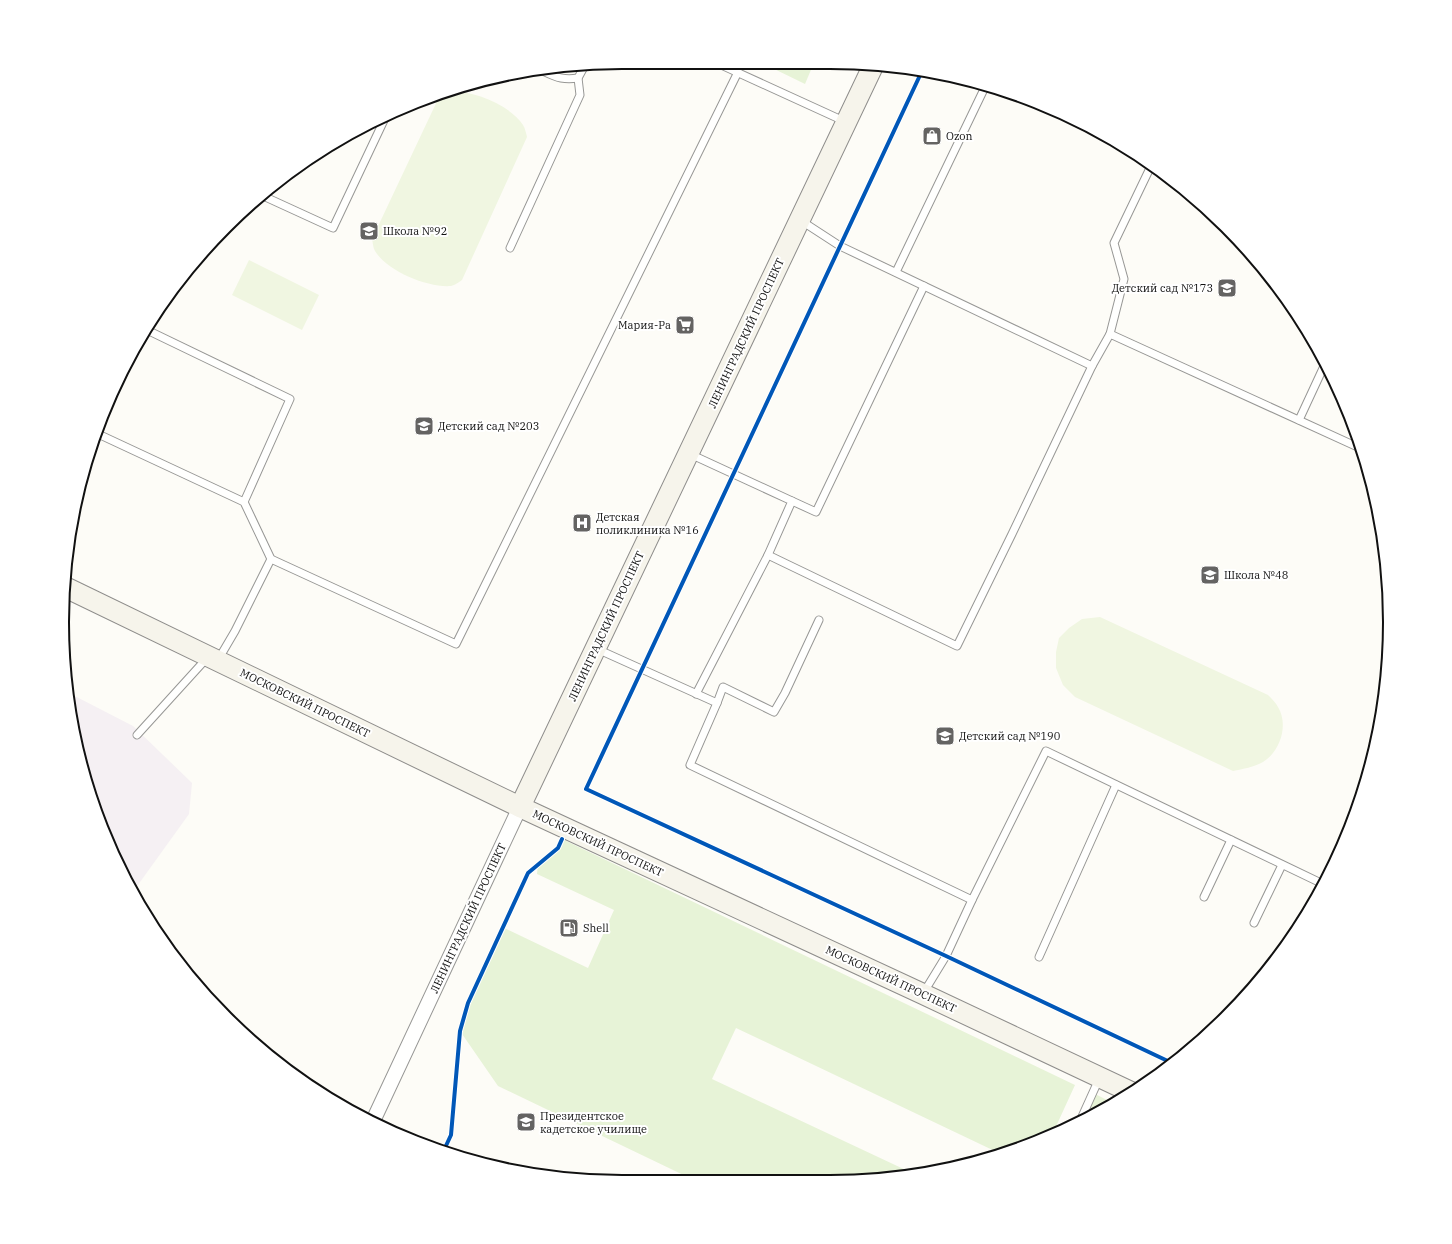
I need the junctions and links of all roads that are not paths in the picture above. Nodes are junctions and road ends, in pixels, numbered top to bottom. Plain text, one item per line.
1 (731, 69) edge
2 (582, 70) edge
3 (871, 71) edge
4 (738, 72) junction
5 (550, 74) edge
6 (578, 78) junction
7 (983, 91) edge
8 (846, 122) junction
9 (382, 124) edge
10 (1149, 170) edge
11 (267, 198) edge
12 (800, 219) junction
13 (510, 248) dead end
14 (896, 272) junction
15 (924, 286) junction
16 (151, 332) edge
17 (1110, 334) junction
18 (1092, 366) junction
19 (1322, 370) edge
20 (1299, 420) junction
21 (101, 435) edge
22 (1354, 446) edge
23 (689, 453) junction
24 (792, 501) junction
25 (244, 502) junction
26 (768, 555) junction
27 (271, 559) junction
28 (70, 589) edge
29 (819, 620) dead end
30 (596, 648) junction
31 (213, 658) junction
32 (696, 694) junction
33 (716, 703) junction
34 (137, 735) dead end
35 (1116, 785) junction
36 (520, 807) junction
37 (1231, 840) junction
38 (1282, 865) junction
39 (1318, 882) edge
40 (1204, 896) dead end
41 (972, 900) junction
42 (1254, 923) dead end
43 (1039, 957) dead end
44 (923, 994) junction
45 (1100, 1077) junction
46 (1125, 1089) edge
47 (1083, 1113) edge
48 (375, 1117) edge

1 - 4 lane
2 - 6 lane
3 - 8 street, ЛЕНИНГРАДСКИЙ ПРОСПЕКТ
4 - 8 lane
4 - 27 lane
5 - 6 lane
6 - 13 lane
7 - 14 lane
8 - 12 street, ЛЕНИНГРАДСКИЙ ПРОСПЕКТ
9 - 11 lane
10 - 17 lane
12 - 14 lane
12 - 23 street, ЛЕНИНГРАДСКИЙ ПРОСПЕКТ
14 - 15 lane
15 - 18 lane
15 - 24 lane
16 - 25 lane
17 - 18 lane
17 - 20 lane
18 - 26 lane
19 - 20 lane
20 - 22 lane
21 - 25 lane
23 - 24 lane
23 - 30 street, ЛЕНИНГРАДСКИЙ ПРОСПЕКТ
24 - 26 lane
25 - 27 lane
26 - 32 lane
27 - 31 lane
28 - 31 street, МОСКОВСКИЙ ПРОСПЕКТ
29 - 33 lane
30 - 32 lane
30 - 36 street, ЛЕНИНГРАДСКИЙ ПРОСПЕКТ
31 - 34 lane
31 - 36 street, МОСКОВСКИЙ ПРОСПЕКТ
32 - 33 lane
33 - 41 lane
35 - 37 lane
35 - 41 lane
35 - 43 lane
36 - 44 street, МОСКОВСКИЙ ПРОСПЕКТ
36 - 48 street, ЛЕНИНГРАДСКИЙ ПРОСПЕКТ
37 - 38 lane
37 - 40 lane
38 - 39 lane
38 - 42 lane
41 - 44 lane
44 - 45 street, МОСКОВСКИЙ ПРОСПЕКТ
45 - 46 street, МОСКОВСКИЙ ПРОСПЕКТ
45 - 47 lane

